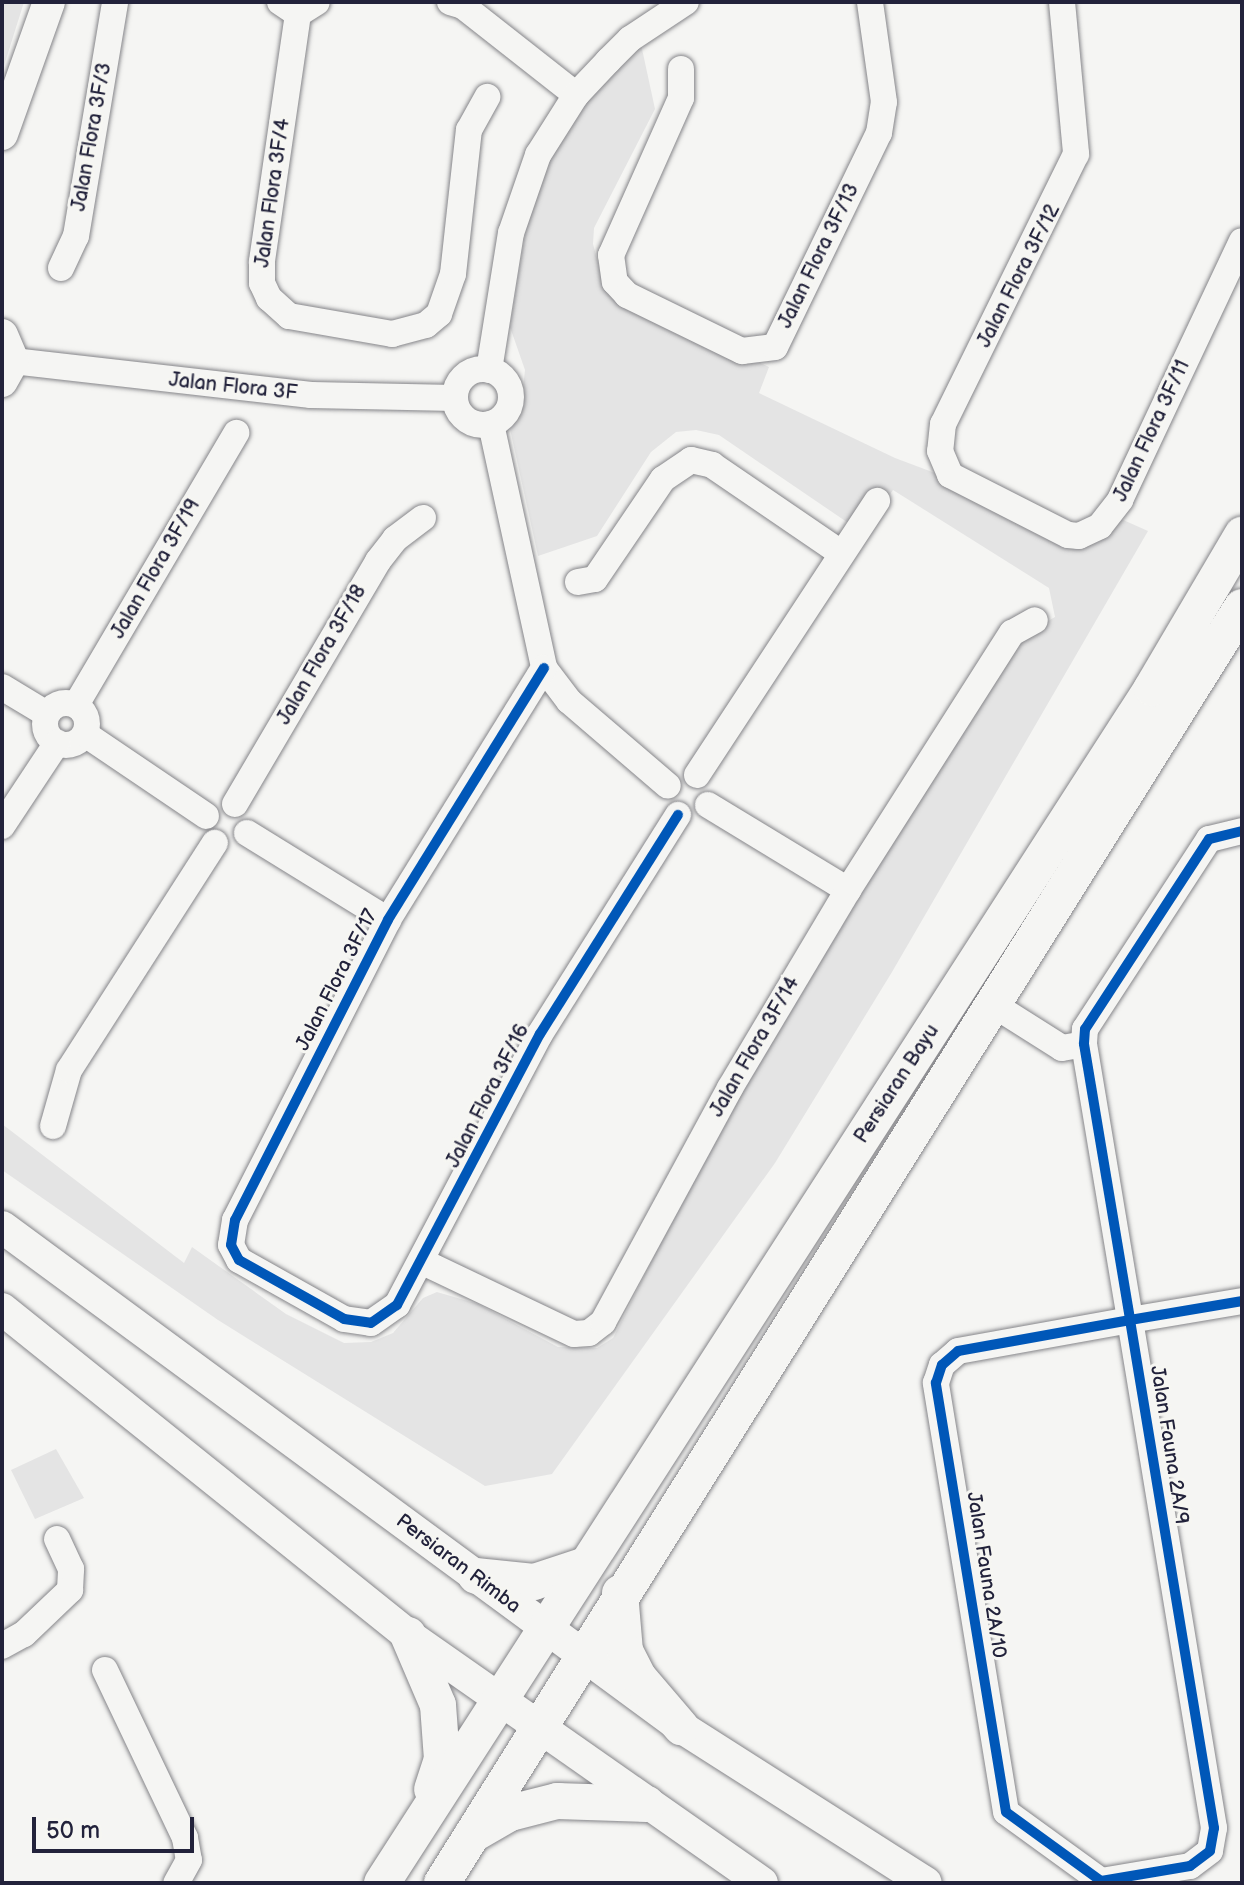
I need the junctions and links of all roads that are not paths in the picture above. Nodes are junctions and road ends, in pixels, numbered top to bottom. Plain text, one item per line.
1 (49, 2) edge
2 (115, 2) edge
3 (686, 2) edge
4 (870, 2) edge
5 (1062, 2) edge
6 (459, 3) edge
7 (299, 6) edge
8 (681, 69) dead end
9 (576, 95) junction
10 (487, 97) dead end
11 (2, 134) edge
12 (1242, 241) edge
13 (61, 268) dead end
14 (6, 359) edge
15 (489, 370) junction
16 (455, 398) junction
17 (491, 424) junction
18 (236, 433) dead end
19 (877, 501) dead end
20 (1008, 509) joint
21 (423, 518) dead end
22 (1242, 535) edge
23 (841, 553) junction
24 (578, 582) dead end
25 (1242, 607) edge
26 (1035, 620) dead end
27 (544, 668) junction
28 (2, 687) edge
29 (76, 705) junction
30 (47, 714) junction
31 (85, 734) junction
32 (57, 743) junction
33 (697, 775) junction
34 (668, 786) junction
35 (235, 804) junction
36 (708, 805) junction
37 (678, 815) junction
38 (206, 816) junction
39 (2, 826) edge
40 (1242, 831) edge
41 (247, 833) junction
42 (215, 843) junction
43 (848, 890) junction
44 (388, 920) junction
45 (994, 1005) junction
46 (1084, 1044) junction
47 (53, 1126) dead end
48 (2, 1227) edge
49 (423, 1262) junction
50 (299, 1297) joint
51 (1242, 1301) edge
52 (2, 1309) edge
53 (1130, 1320) junction
54 (57, 1539) dead end
55 (586, 1565) junction
56 (476, 1576) junction
57 (620, 1593) junction
58 (545, 1629) junction
59 (408, 1635) junction
60 (2, 1646) edge
61 (584, 1657) junction
62 (105, 1670) dead end
63 (500, 1695) junction
64 (540, 1723) junction
65 (681, 1727) junction
66 (647, 1804) junction
67 (1006, 1812) joint
68 (424, 1813) junction
69 (472, 1835) junction
70 (176, 1883) edge
71 (382, 1883) edge
72 (442, 1883) edge
73 (762, 1883) edge
74 (926, 1883) edge

1 - 11 street
2 - 13 street, Jalan Flora 3F/3
3 - 9 street
4 - 8 street, Jalan Flora 3F/13
5 - 20 street, Jalan Flora 3F/12
6 - 9 street
7 - 10 street, Jalan Flora 3F/4
9 - 15 street
12 - 20 street, Jalan Flora 3F/11
14 - 16 street, Jalan Flora 3F
15 - 16 street
15 - 17 street
16 - 17 street
17 - 27 street
18 - 29 street, Jalan Flora 3F/19
19 - 23 street
21 - 35 street, Jalan Flora 3F/18
22 - 55 main road, Persiaran Bayu
23 - 24 street
23 - 33 street
25 - 45 main road, Persiaran Bayu
26 - 43 street, Jalan Flora 3F/14
27 - 34 street
27 - 44 street, Jalan Flora 3F/17
28 - 30 street
29 - 30 street
29 - 31 street
30 - 32 street
31 - 32 street
31 - 38 street
32 - 39 street
33 - 34 street
33 - 36 street
34 - 37 street
35 - 38 street
35 - 41 street
36 - 37 street
36 - 43 street
37 - 49 street, Jalan Flora 3F/16
38 - 42 street
40 - 46 street
41 - 42 street
41 - 44 street
42 - 47 street
43 - 49 street, Jalan Flora 3F/14
44 - 50 street, Jalan Flora 3F/17
45 - 46 street
45 - 57 main road, Persiaran Bayu
46 - 53 street, Jalan Fauna 2A/9
48 - 56 street, Persiaran Rimba
49 - 50 street, Jalan Flora 3F/16
51 - 53 street
52 - 59 street
53 - 67 street, Jalan Fauna 2A/10
53 - 67 street, Jalan Fauna 2A/9
54 - 60 street
55 - 56 main road
55 - 58 main road, Persiaran Bayu
56 - 58 street, Persiaran Rimba
57 - 61 main road, Persiaran Bayu
57 - 65 main road
58 - 61 street, Persiaran Rimba
58 - 63 main road, Persiaran Bayu
59 - 63 street
59 - 68 main road
61 - 64 main road, Persiaran Bayu
61 - 65 street, Persiaran Rimba
62 - 70 street
63 - 64 street
63 - 68 main road, Persiaran Bayu
64 - 66 street
64 - 69 main road, Persiaran Bayu
65 - 74 street, Persiaran Rimba
66 - 69 main road
66 - 73 street
68 - 71 main road
69 - 72 main road, Persiaran Bayu

